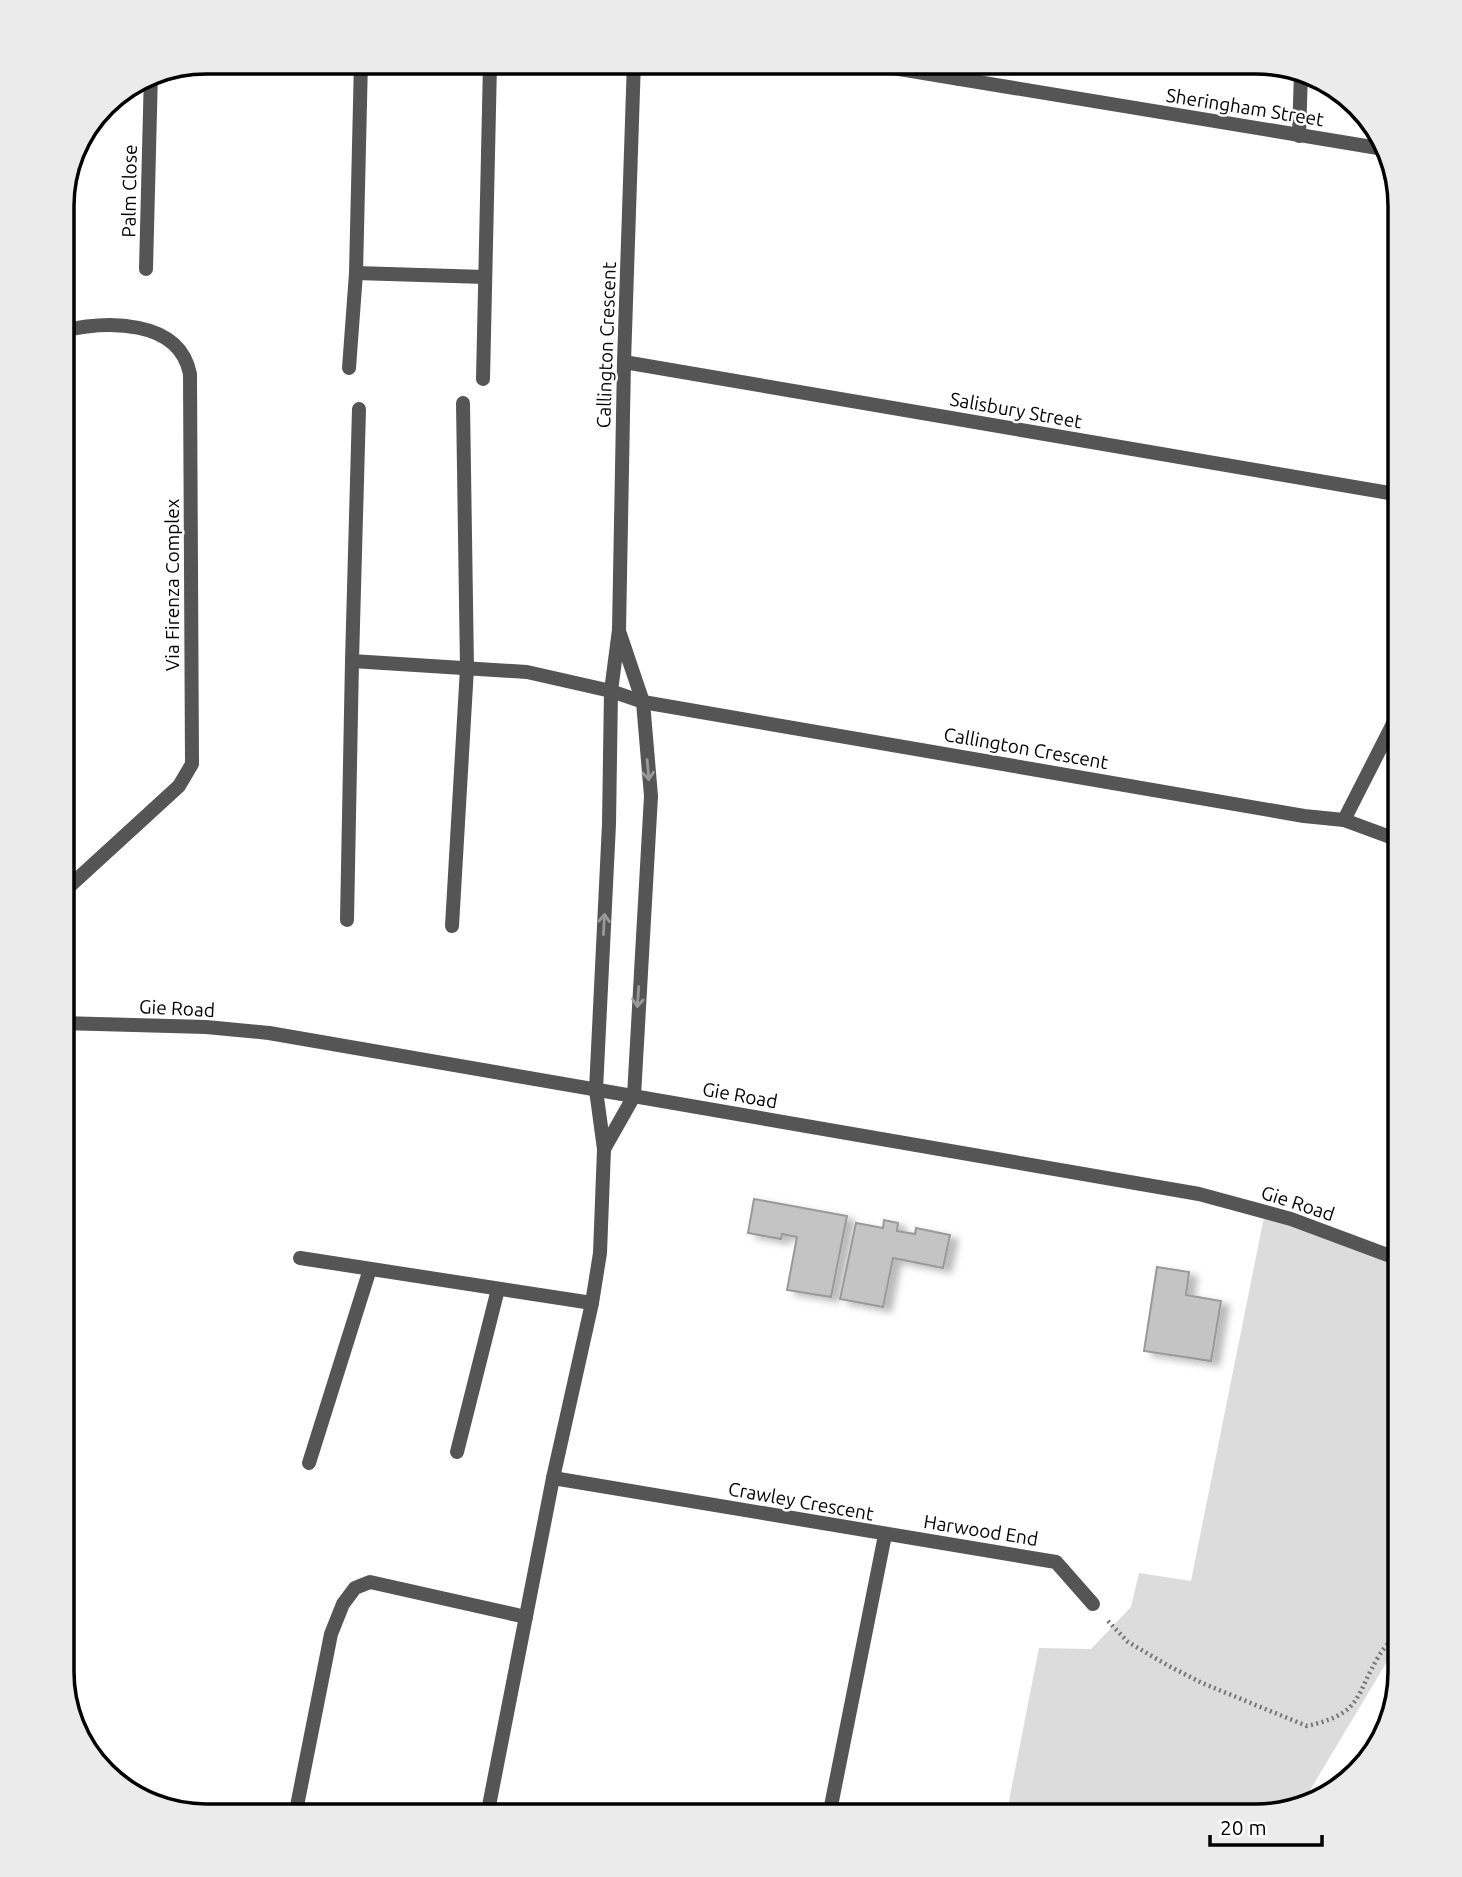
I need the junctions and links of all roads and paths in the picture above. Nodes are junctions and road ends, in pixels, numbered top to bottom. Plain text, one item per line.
1 (361, 74) edge
2 (490, 74) edge
3 (634, 74) edge
4 (929, 74) edge
5 (959, 74) edge
6 (959, 79) junction
7 (1301, 82) edge
8 (151, 86) edge
9 (1299, 136) junction
10 (1375, 148) edge
11 (146, 269) dead end
12 (356, 272) junction
13 (485, 277) junction
14 (74, 328) edge
15 (624, 362) junction
16 (349, 368) dead end
17 (483, 379) dead end
18 (463, 403) dead end
19 (359, 409) dead end
20 (1388, 493) edge
21 (619, 630) junction
22 (352, 661) junction
23 (467, 668) junction
24 (611, 691) junction
25 (643, 702) junction
26 (1388, 734) edge
27 (1344, 820) junction
28 (1388, 836) edge
29 (74, 882) edge
30 (348, 920) dead end
31 (452, 926) dead end
32 (74, 1023) edge
33 (596, 1090) junction
34 (634, 1096) junction
35 (604, 1149) junction
36 (1388, 1255) edge
37 (300, 1258) dead end
38 (370, 1269) junction
39 (498, 1289) junction
40 (592, 1303) junction
41 (457, 1452) dead end
42 (309, 1463) dead end
43 (553, 1478) junction
44 (885, 1535) junction
45 (1093, 1604) joint
46 (526, 1617) junction
47 (1388, 1646) edge
48 (297, 1804) edge
49 (488, 1804) edge
50 (831, 1804) edge

1 - 12 street
2 - 13 street
3 - 15 street, Callington Crescent
4 - 6 street, Sheringham Street
5 - 6 street
6 - 9 street, Sheringham Street
7 - 9 street
8 - 11 street, Palm Close
9 - 10 street, Sheringham Street
12 - 13 street
12 - 16 street
13 - 17 street
14 - 29 street, Via Firenza Complex
15 - 20 street, Salisbury Street
15 - 21 street, Callington Crescent
18 - 23 street
19 - 22 street
21 - 24 street, Callington Crescent
21 - 25 street, Callington Crescent
22 - 23 street
22 - 30 street
23 - 24 street
23 - 31 street
24 - 25 street, Callington Crescent
33 -> 24 street, Callington Crescent
25 - 27 street, Callington Crescent
25 -> 34 street, Callington Crescent
26 - 27 street
27 - 28 street, Callington Crescent
32 - 33 street, Gie Road
33 - 34 street, Gie Road
33 - 35 street
34 - 35 street
34 - 36 street, Gie Road
35 - 40 street
37 - 38 street
38 - 39 street
38 - 42 street
39 - 40 street
39 - 41 street
40 - 43 street
43 - 44 street, Crawley Crescent
43 - 46 street
44 - 45 street, Harwood End
44 - 50 street, Crawley Crescent
45 - 47 path
46 - 48 street
46 - 49 street

